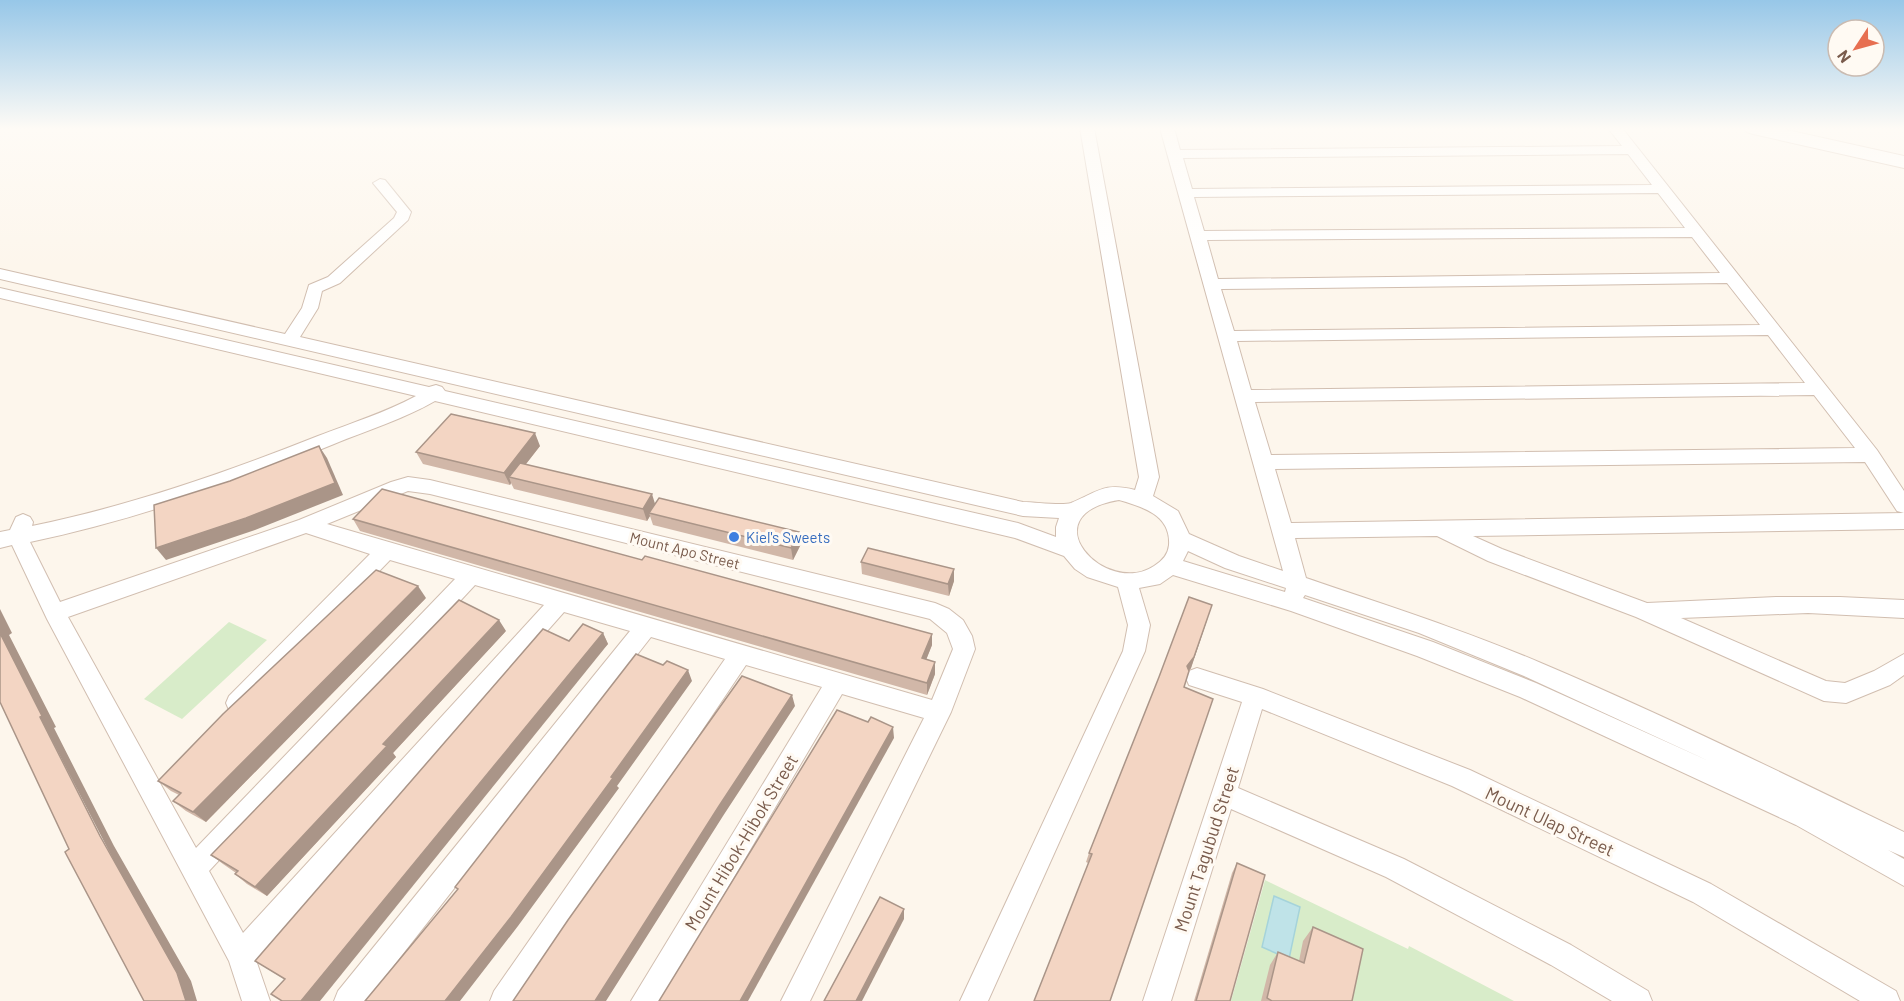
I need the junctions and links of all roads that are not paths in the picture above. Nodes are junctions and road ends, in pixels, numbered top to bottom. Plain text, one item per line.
1 (1095, 175) edge
2 (1180, 175) edge
3 (1651, 175) edge
4 (380, 183) dead end
5 (1662, 189) junction
6 (1186, 193) junction
7 (1695, 232) junction
8 (1198, 236) junction
9 (0, 274) edge
10 (1732, 278) junction
11 (1212, 284) junction
12 (0, 293) edge
13 (1773, 330) junction
14 (1227, 336) junction
15 (289, 341) junction
16 (443, 377) junction
17 (1818, 389) junction
18 (424, 393) junction
19 (1244, 396) junction
20 (1869, 454) junction
21 (1263, 462) junction
22 (1143, 498) junction
23 (1904, 506) edge
24 (1074, 511) junction
25 (1904, 521) edge
26 (306, 525) junction
27 (1439, 528) junction
28 (10, 531) edge
29 (1283, 531) junction
30 (1181, 539) junction
31 (1071, 550) junction
32 (386, 551) junction
33 (1171, 566) junction
34 (471, 576) junction
35 (1127, 581) junction
36 (1295, 593) junction
37 (560, 602) junction
38 (1904, 609) edge
39 (1644, 611) junction
40 (55, 613) junction
41 (646, 627) junction
42 (741, 654) junction
43 (1904, 663) edge
44 (1197, 678) dead end
45 (837, 682) junction
46 (1256, 696) junction
47 (939, 712) junction
48 (218, 722) edge
49 (167, 773) edge
50 (151, 790) junction
51 (1224, 794) junction
52 (1904, 845) edge
53 (193, 870) junction
54 (1904, 873) edge
55 (241, 956) junction
56 (256, 1001) edge
57 (348, 1001) edge
58 (504, 1001) edge
59 (645, 1001) edge
60 (795, 1001) edge
61 (974, 1001) edge
62 (1157, 1001) edge
63 (1638, 1001) edge
64 (1886, 1001) edge

1 - 22 street
2 - 6 street
3 - 5 street
4 - 15 street
5 - 6 street
5 - 7 street
6 - 8 street
7 - 8 street
7 - 10 street
8 - 11 street
9 - 15 street
10 - 11 street
10 - 13 street
11 - 14 street
12 - 18 street
13 - 14 street
13 - 17 street
14 - 19 street
15 - 16 street
16 - 18 street
16 - 24 street
17 - 19 street
17 - 20 street
18 - 28 street
18 - 31 street
19 - 21 street
20 - 21 street
20 - 23 street
21 - 29 street
22 - 24 street
22 - 30 street
24 - 31 street
25 - 27 street
26 - 32 street
26 - 40 street
26 - 47 street, Mount Apo Street
27 - 29 street
27 - 39 street
28 - 40 street
29 - 36 street
30 - 33 street
30 - 36 street
31 - 35 street
32 - 34 street
32 - 48 street
33 - 35 street
33 - 36 street
34 - 37 street
34 - 53 street
35 - 61 street
36 - 52 street
36 - 54 street
37 - 41 street
37 - 55 street
38 - 39 street
39 - 43 street
40 - 50 street
41 - 42 street
41 - 57 street
42 - 45 street
42 - 58 street
44 - 46 street, Mount Ulap Street
45 - 47 street
45 - 59 street, Mount Hibok-Hibok Street
46 - 51 street, Mount Tagubud Street
46 - 64 street, Mount Ulap Street
47 - 60 street
49 - 50 street
50 - 53 street
51 - 62 street, Mount Tagubud Street
51 - 63 street
53 - 55 street
55 - 56 street

